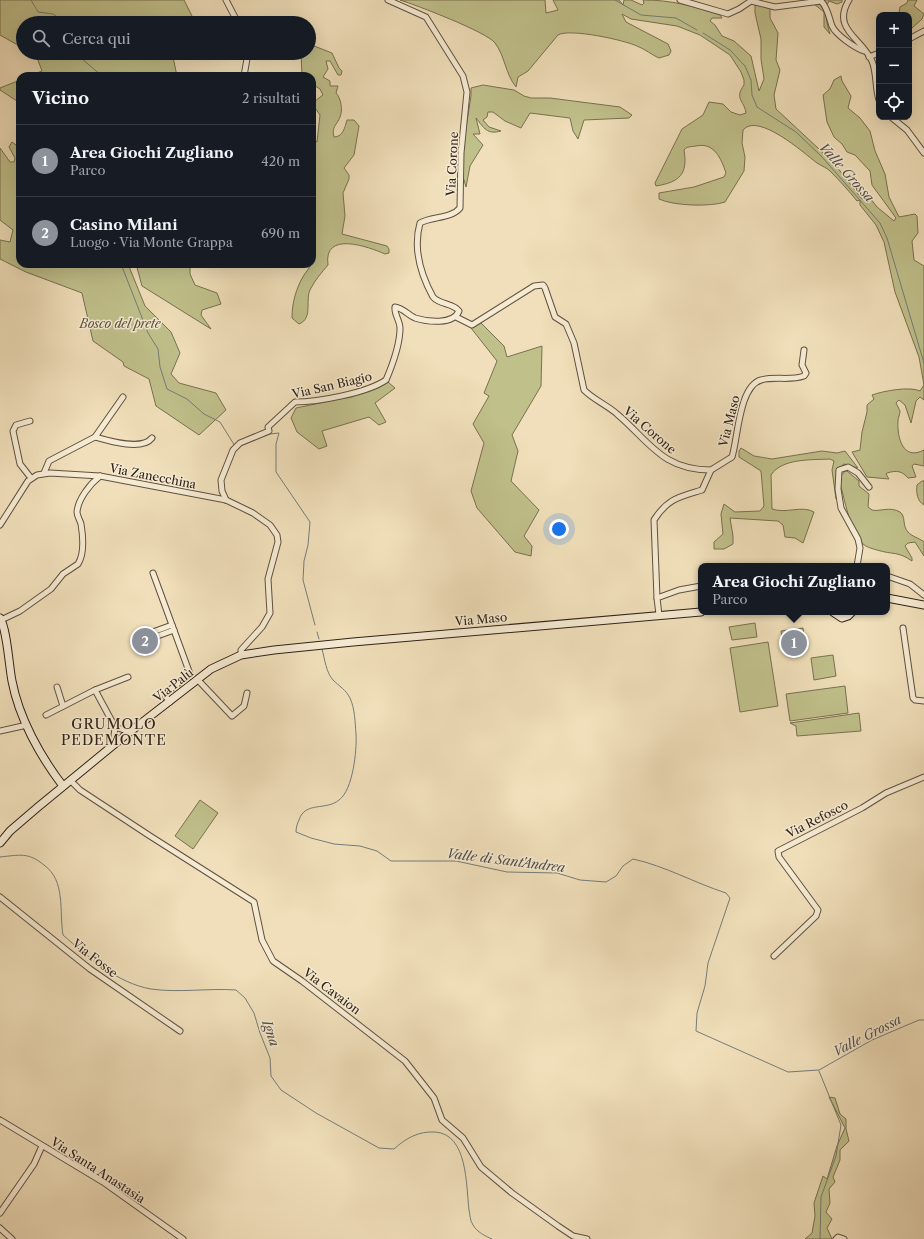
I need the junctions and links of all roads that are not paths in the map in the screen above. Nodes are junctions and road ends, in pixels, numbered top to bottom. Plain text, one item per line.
1 (226, 0) edge
2 (388, 0) edge
3 (680, 0) edge
4 (849, 0) edge
5 (234, 16) edge
6 (924, 31) edge
7 (912, 38) edge
8 (864, 51) junction
9 (876, 54) edge
10 (869, 57) junction
11 (247, 60) edge
12 (245, 72) edge
13 (876, 84) edge
14 (894, 120) edge
15 (924, 153) edge
16 (395, 309) joint
17 (456, 317) junction
18 (804, 350) dead end
19 (123, 397) dead end
20 (30, 421) dead end
21 (95, 437) junction
22 (152, 438) dead end
23 (711, 470) junction
24 (44, 474) junction
25 (100, 476) junction
26 (31, 478) junction
27 (869, 487) dead end
28 (226, 500) junction
29 (0, 526) edge
30 (858, 563) edge
31 (153, 573) dead end
32 (890, 577) edge
33 (698, 587) edge
34 (924, 595) edge
35 (657, 598) junction
36 (890, 599) edge
37 (924, 605) edge
38 (698, 612) edge
39 (659, 615) junction
40 (838, 615) edge
41 (849, 615) edge
42 (1, 619) edge
43 (172, 624) junction
44 (903, 628) dead end
45 (174, 630) junction
46 (353, 642) joint
47 (241, 655) junction
48 (128, 678) dead end
49 (198, 680) junction
50 (57, 687) dead end
51 (95, 690) junction
52 (247, 693) dead end
53 (172, 700) junction
54 (924, 701) edge
55 (63, 706) junction
56 (46, 715) dead end
57 (27, 724) junction
58 (116, 730) junction
59 (0, 731) edge
60 (130, 732) junction
61 (122, 738) junction
62 (113, 746) junction
63 (924, 777) edge
64 (70, 780) junction
65 (63, 786) junction
66 (0, 843) edge
67 (0, 897) edge
68 (774, 956) dead end
69 (180, 1031) dead end
70 (0, 1120) edge
71 (42, 1146) junction
72 (0, 1213) edge
73 (0, 1228) edge
74 (12, 1239) edge
75 (183, 1239) edge
76 (587, 1239) edge
77 (836, 1239) edge
78 (844, 1239) edge

1 - 5 street
2 - 17 street, Via Corone
3 - 8 street
4 - 8 street
6 - 7 street
8 - 10 street
9 - 10 street
10 - 13 street
11 - 12 street
14 - 15 street
16 - 17 street, Via Corone
16 - 28 street, Via San Biagio
17 - 23 street, Via Corone
18 - 23 street, Via Maso
19 - 21 street
20 - 26 street
21 - 22 street
21 - 24 street
23 - 35 street
24 - 25 street
24 - 26 street
25 - 28 street, Via Zanecchina
25 - 42 street, Via Zanecchina
26 - 29 street
27 - 30 street
28 - 47 street
31 - 43 street
32 - 34 street
33 - 35 street
35 - 39 street
36 - 37 main road
38 - 39 main road, Via Maso
39 - 46 main road, Via Maso
40 - 41 main road
42 - 57 main road
43 - 45 street
43 - 45 street
44 - 54 street
45 - 53 street
46 - 47 main road, Via Palù
47 - 49 main road, Via Palù
48 - 51 street
49 - 52 street
49 - 53 main road, Via Palù
50 - 55 street
51 - 55 street
51 - 58 street
53 - 60 main road, Via Palù
55 - 56 street
57 - 59 street
57 - 65 main road
58 - 60 street
58 - 61 street
58 - 62 street
60 - 61 main road, Via Palù
61 - 62 main road, Via Palù
62 - 64 main road, Via Palù
63 - 68 street, Via Refosco
64 - 65 main road, Via Palù
64 - 76 street, Via Cavaion
65 - 66 main road, Via Palù
67 - 69 street, Via Fosse
70 - 71 street, Via Santa Anastasia
71 - 72 street
71 - 75 street, Via Santa Anastasia
73 - 74 street
77 - 78 street

